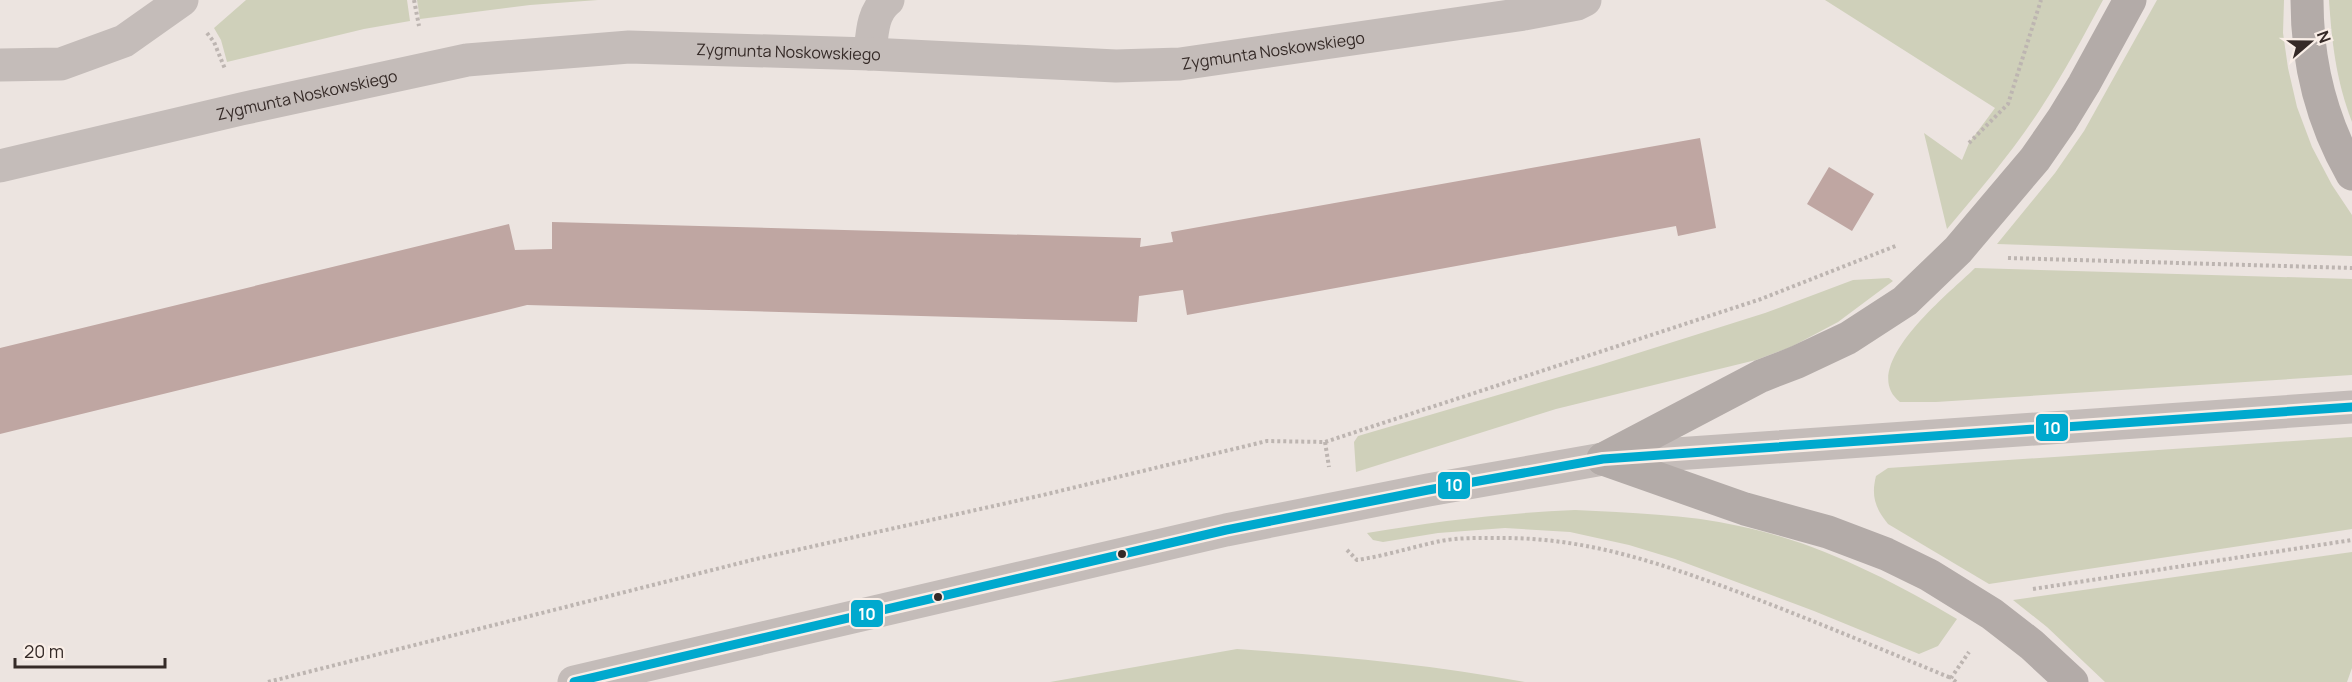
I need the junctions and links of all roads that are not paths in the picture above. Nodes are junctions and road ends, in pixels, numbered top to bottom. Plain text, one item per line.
1 (182, 0) edge
2 (888, 0) edge
3 (1585, 0) edge
4 (2130, 0) edge
5 (2307, 0) edge
6 (870, 54) junction
7 (0, 65) edge
8 (0, 166) edge
9 (2352, 174) edge
10 (2352, 407) edge
11 (1603, 459) junction
12 (574, 682) edge
13 (2072, 682) edge

1 - 7 street
2 - 6 street
3 - 6 street, Zygmunta Noskowskiego
4 - 11 main road
5 - 9 main road
6 - 8 street, Zygmunta Noskowskiego
10 - 11 street
11 - 12 street
11 - 13 main road

